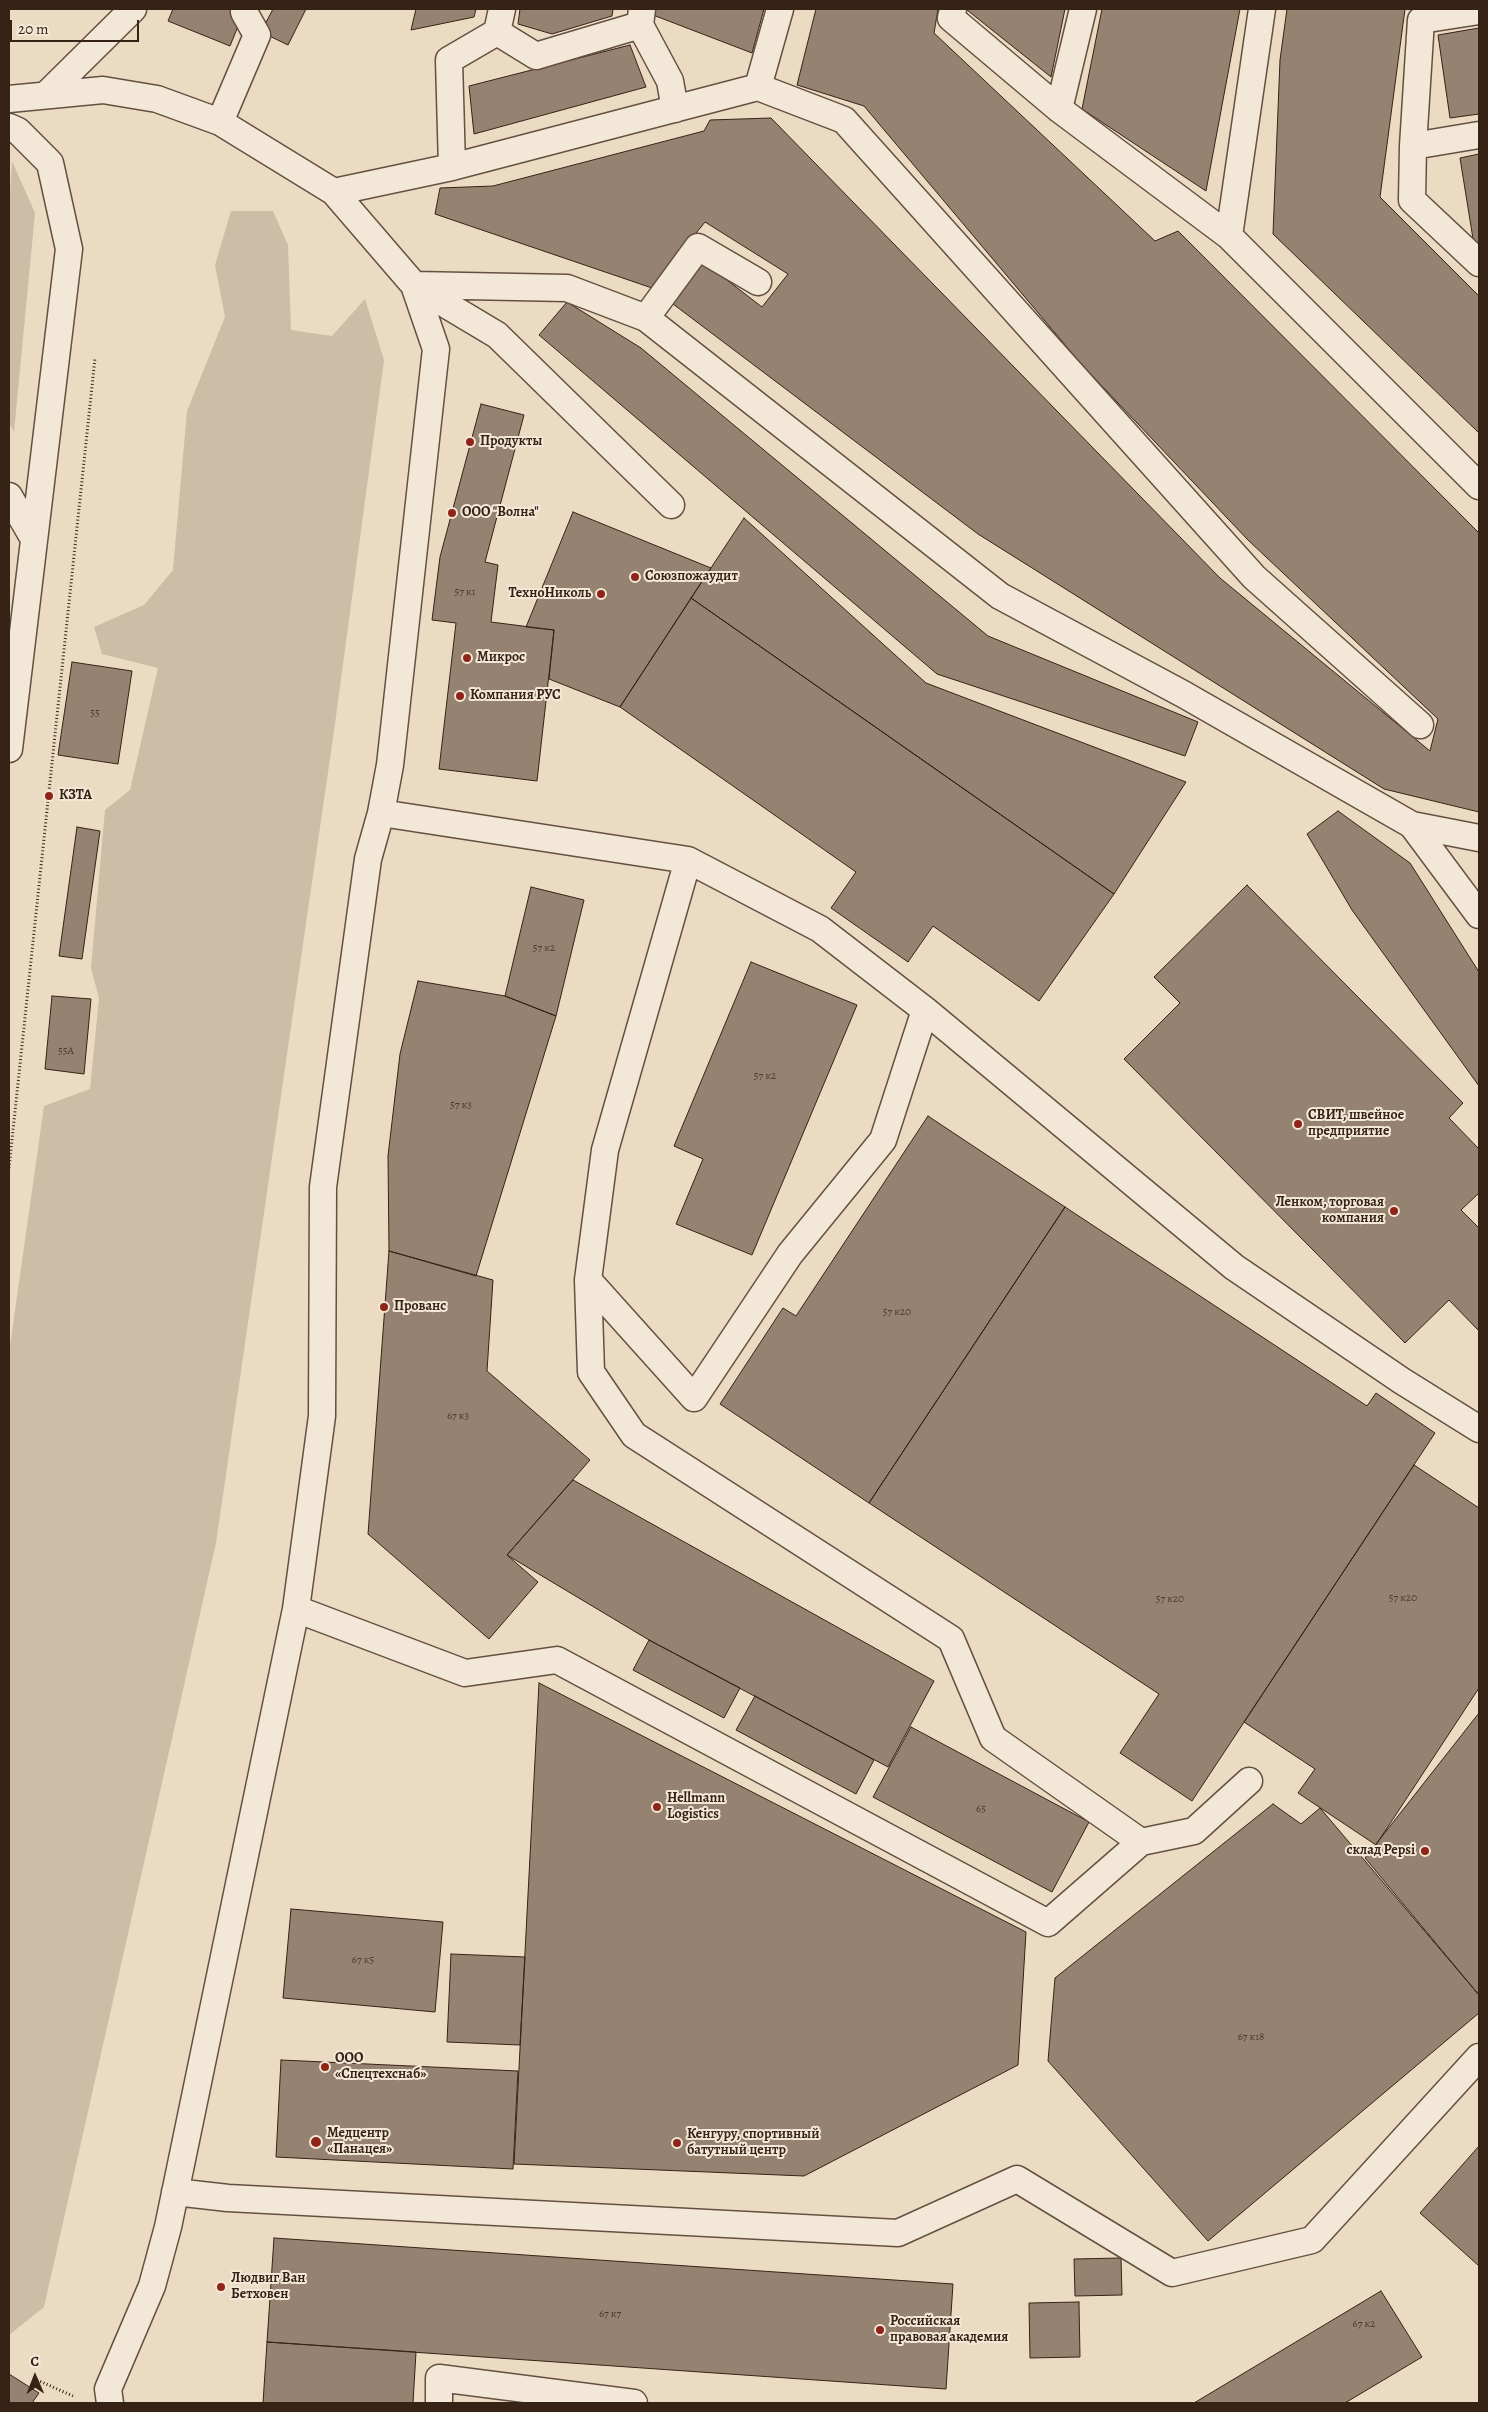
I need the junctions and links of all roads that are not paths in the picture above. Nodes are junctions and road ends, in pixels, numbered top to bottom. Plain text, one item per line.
1 (133, 9) edge
2 (780, 9) edge
3 (953, 9) edge
4 (1083, 9) edge
5 (1262, 9) edge
6 (1479, 11) edge
7 (244, 12) dead end
8 (1422, 14) edge
9 (641, 17) edge
10 (500, 21) edge
11 (758, 87) junction
12 (46, 94) junction
13 (9, 99) edge
14 (675, 109) junction
15 (1060, 109) junction
16 (220, 122) junction
17 (9, 127) edge
18 (1479, 135) edge
19 (1413, 146) junction
20 (452, 167) junction
21 (334, 192) junction
22 (1229, 236) junction
23 (1479, 263) edge
24 (758, 282) dead end
25 (414, 285) junction
26 (646, 318) junction
27 (1479, 486) edge
28 (9, 496) edge
29 (671, 505) dead end
30 (34, 539) junction
31 (1420, 725) dead end
32 (9, 749) edge
33 (381, 814) junction
34 (1412, 825) junction
35 (1479, 838) edge
36 (688, 860) junction
37 (1479, 915) edge
38 (926, 1010) junction
39 (588, 1280) junction
40 (1479, 1429) edge
41 (296, 1609) junction
42 (1249, 1781) dead end
43 (1141, 1842) junction
44 (1479, 2057) edge
45 (175, 2192) junction
46 (110, 2403) edge
47 (439, 2403) edge
48 (634, 2403) edge

1 - 12 lane
2 - 11 lane
3 - 15 lane
4 - 15 lane
5 - 22 lane
6 - 8 lane
7 - 16 lane
8 - 19 lane
9 - 10 lane
9 - 14 lane
10 - 20 lane
11 - 14 lane
11 - 31 lane
12 - 13 lane
12 - 16 lane
14 - 20 lane
15 - 22 lane
16 - 21 lane
17 - 30 lane
18 - 19 lane
19 - 23 lane
20 - 21 lane
21 - 25 lane
22 - 27 lane
24 - 26 lane
25 - 26 lane
25 - 29 lane
25 - 33 lane
26 - 34 lane
28 - 30 lane
30 - 32 lane
33 - 36 lane
33 - 41 lane
34 - 35 lane
34 - 37 lane
36 - 38 lane
36 - 39 lane
38 - 39 lane
38 - 40 lane
39 - 43 lane
41 - 43 lane
41 - 45 lane
42 - 43 lane
44 - 45 lane
45 - 46 lane
47 - 48 lane

